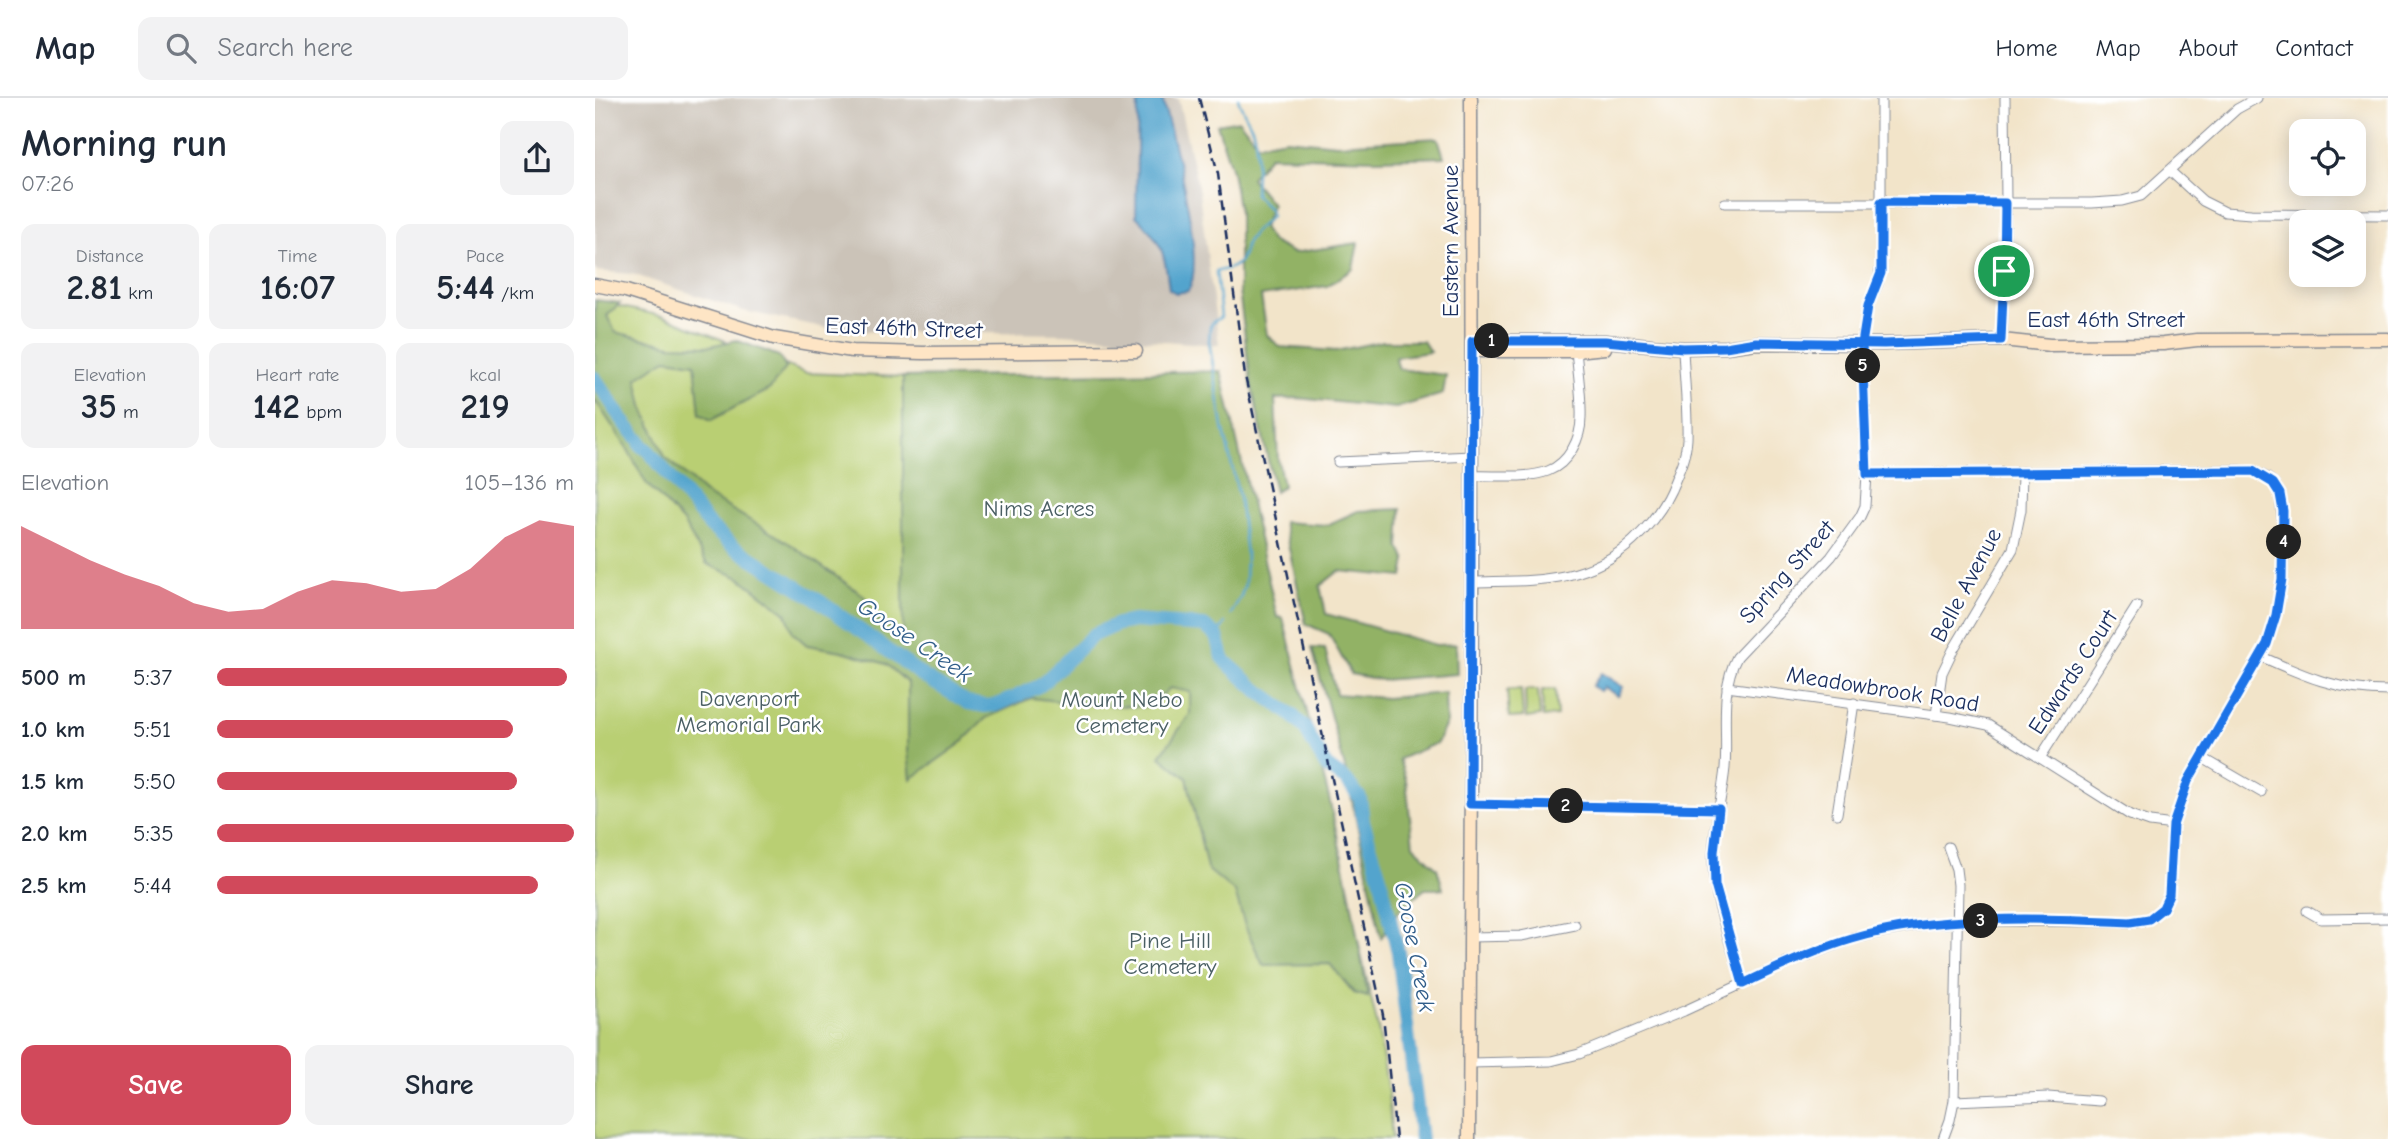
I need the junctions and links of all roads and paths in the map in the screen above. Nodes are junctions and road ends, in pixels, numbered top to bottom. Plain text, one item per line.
1 (1471, 98) edge
2 (1881, 98) edge
3 (2005, 98) edge
4 (2257, 98) edge
5 (2170, 171) junction
6 (1881, 202) junction
7 (1725, 203) dead end
8 (2005, 203) junction
9 (2388, 215) edge
10 (595, 285) edge
11 (2388, 339) edge
12 (2001, 340) junction
13 (1862, 344) junction
14 (1472, 346) junction
15 (1576, 346) junction
16 (1683, 348) junction
17 (1136, 351) dead end
18 (1472, 456) junction
19 (1338, 462) dead end
20 (2022, 472) junction
21 (1867, 474) junction
22 (1472, 475) junction
23 (1472, 582) junction
24 (2137, 606) dead end
25 (2260, 656) junction
26 (1727, 687) junction
27 (2388, 691) edge
28 (1854, 703) junction
29 (1936, 715) junction
30 (2201, 757) junction
31 (2040, 758) junction
32 (2261, 792) dead end
33 (1470, 804) junction
34 (1719, 809) junction
35 (1837, 814) dead end
36 (2173, 825) junction
37 (1948, 847) dead end
38 (2307, 911) dead end
39 (2388, 919) edge
40 (1958, 922) junction
41 (1575, 925) dead end
42 (1469, 937) junction
43 (1743, 984) junction
44 (1470, 1063) junction
45 (1954, 1101) junction
46 (2099, 1101) dead end
47 (1469, 1139) edge
48 (1943, 1139) edge

1 - 14 street, Eastern Avenue
2 - 6 street, Spring Street
3 - 8 street
4 - 5 street
5 - 8 street
5 - 9 street
6 - 7 street
6 - 8 street
6 - 13 street, Spring Street
8 - 12 street
10 - 17 street, East 46th Street
11 - 12 street, East 46th Street
12 - 13 street, East 46th Street
13 - 16 street, East 46th Street
13 - 21 street, Spring Street
14 - 15 street, East 46th Street
14 - 18 street, Eastern Avenue
15 - 16 street, East 46th Street
15 - 22 street
16 - 23 street
18 - 19 street
18 - 22 street, Eastern Avenue
20 - 21 street
20 - 25 street
20 - 29 street, Belle Avenue
21 - 26 street, Spring Street
22 - 23 street, Eastern Avenue
23 - 33 street, Eastern Avenue
24 - 31 street, Edwards Court
25 - 27 street
25 - 30 street
26 - 28 street, Meadowbrook Road
26 - 34 street, Spring Street
28 - 29 street, Meadowbrook Road
28 - 35 street
29 - 31 street, Meadowbrook Road
30 - 32 street
30 - 36 street
31 - 36 street, Meadowbrook Road
33 - 34 street
33 - 42 street, Eastern Avenue
34 - 43 street, Spring Street
36 - 40 street
37 - 40 street
38 - 39 street
40 - 43 street
40 - 45 street
41 - 42 street
42 - 44 street, Eastern Avenue
43 - 44 street
44 - 47 street, Eastern Avenue
45 - 46 street
45 - 48 street

